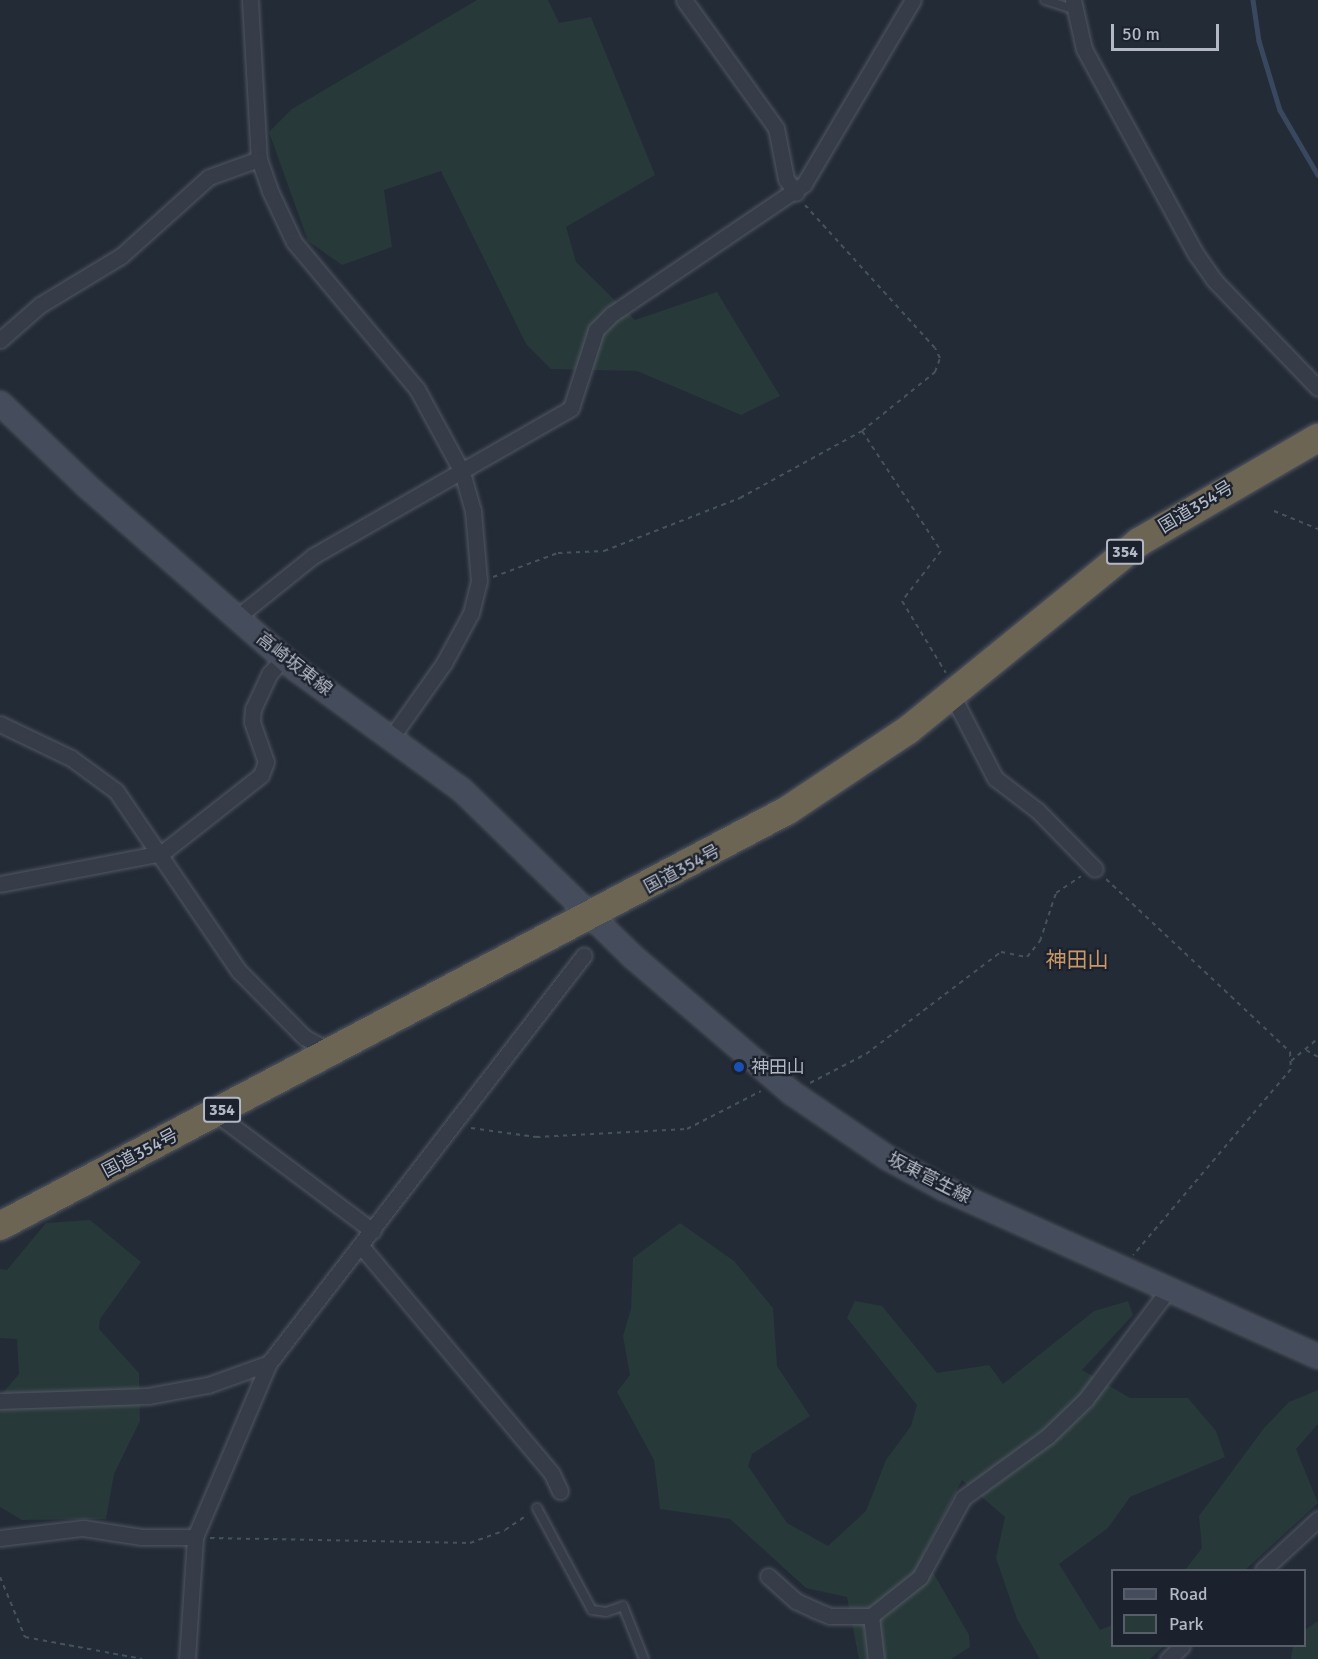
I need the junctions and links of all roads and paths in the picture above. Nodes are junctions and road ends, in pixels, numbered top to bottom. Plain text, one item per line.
1 (250, 0) edge
2 (684, 0) edge
3 (913, 0) edge
4 (1045, 0) edge
5 (1073, 4) edge
6 (259, 159) junction
7 (796, 193) junction
8 (0, 340) edge
9 (1318, 388) edge
10 (0, 403) edge
11 (862, 430) junction
12 (1318, 438) edge
13 (462, 471) junction
14 (1274, 510) dead end
15 (1318, 529) edge
16 (479, 581) junction
17 (236, 618) junction
18 (284, 658) junction
19 (951, 693) junction
20 (0, 724) edge
21 (393, 735) junction
22 (162, 853) junction
23 (1095, 869) junction
24 (0, 884) edge
25 (593, 916) junction
26 (584, 955) dead end
27 (1318, 1038) edge
28 (1306, 1050) junction
29 (333, 1053) junction
30 (1318, 1057) edge
31 (1291, 1061) junction
32 (783, 1086) junction
33 (215, 1113) junction
34 (453, 1125) junction
35 (0, 1226) edge
36 (373, 1230) junction
37 (361, 1246) junction
38 (1120, 1269) junction
39 (1169, 1288) junction
40 (1318, 1357) edge
41 (269, 1363) junction
42 (0, 1401) edge
43 (560, 1491) dead end
44 (537, 1508) joint
45 (1318, 1519) edge
46 (195, 1537) junction
47 (0, 1538) edge
48 (1264, 1569) edge
49 (768, 1576) dead end
50 (0, 1577) edge
51 (871, 1616) junction
52 (1181, 1647) edge
53 (142, 1659) edge
54 (187, 1659) edge
55 (644, 1659) edge
56 (876, 1659) edge
57 (1168, 1659) edge

1 - 6 street
2 - 7 street
3 - 7 street
4 - 5 lane
5 - 9 street
6 - 8 street
6 - 13 street
7 - 11 path
7 - 13 street
10 - 17 main road, 高崎坂東線
11 - 16 path
11 - 19 path
12 - 19 highway, 国道354号 / 354
13 - 16 street
13 - 17 street
14 - 15 path
16 - 21 street
17 - 18 main road, 高崎坂東線
18 - 21 main road, 高崎坂東線
18 - 22 street
19 - 23 street
19 - 25 highway, 国道354号 / 354
20 - 22 street
21 - 25 main road, 高崎坂東線
22 - 24 street
22 - 29 street
23 - 31 path
23 - 32 path
25 - 29 highway, 国道354号 / 354
25 - 32 main road, 坂東菅生線
26 - 34 street
27 - 28 path
28 - 30 path
28 - 31 path
29 - 33 highway, 国道354号 / 354
31 - 38 path
32 - 34 path
32 - 38 main road, 坂東菅生線
33 - 35 highway, 国道354号 / 354
33 - 36 street
34 - 36 street
36 - 37 street
37 - 41 street
37 - 43 street
38 - 39 main road, 坂東菅生線
39 - 40 main road, 坂東菅生線
39 - 51 street
41 - 42 street
41 - 46 street
44 - 46 path
44 - 55 lane
45 - 48 street
46 - 47 street
46 - 54 street
49 - 51 street
50 - 53 path
51 - 56 street
52 - 57 street

